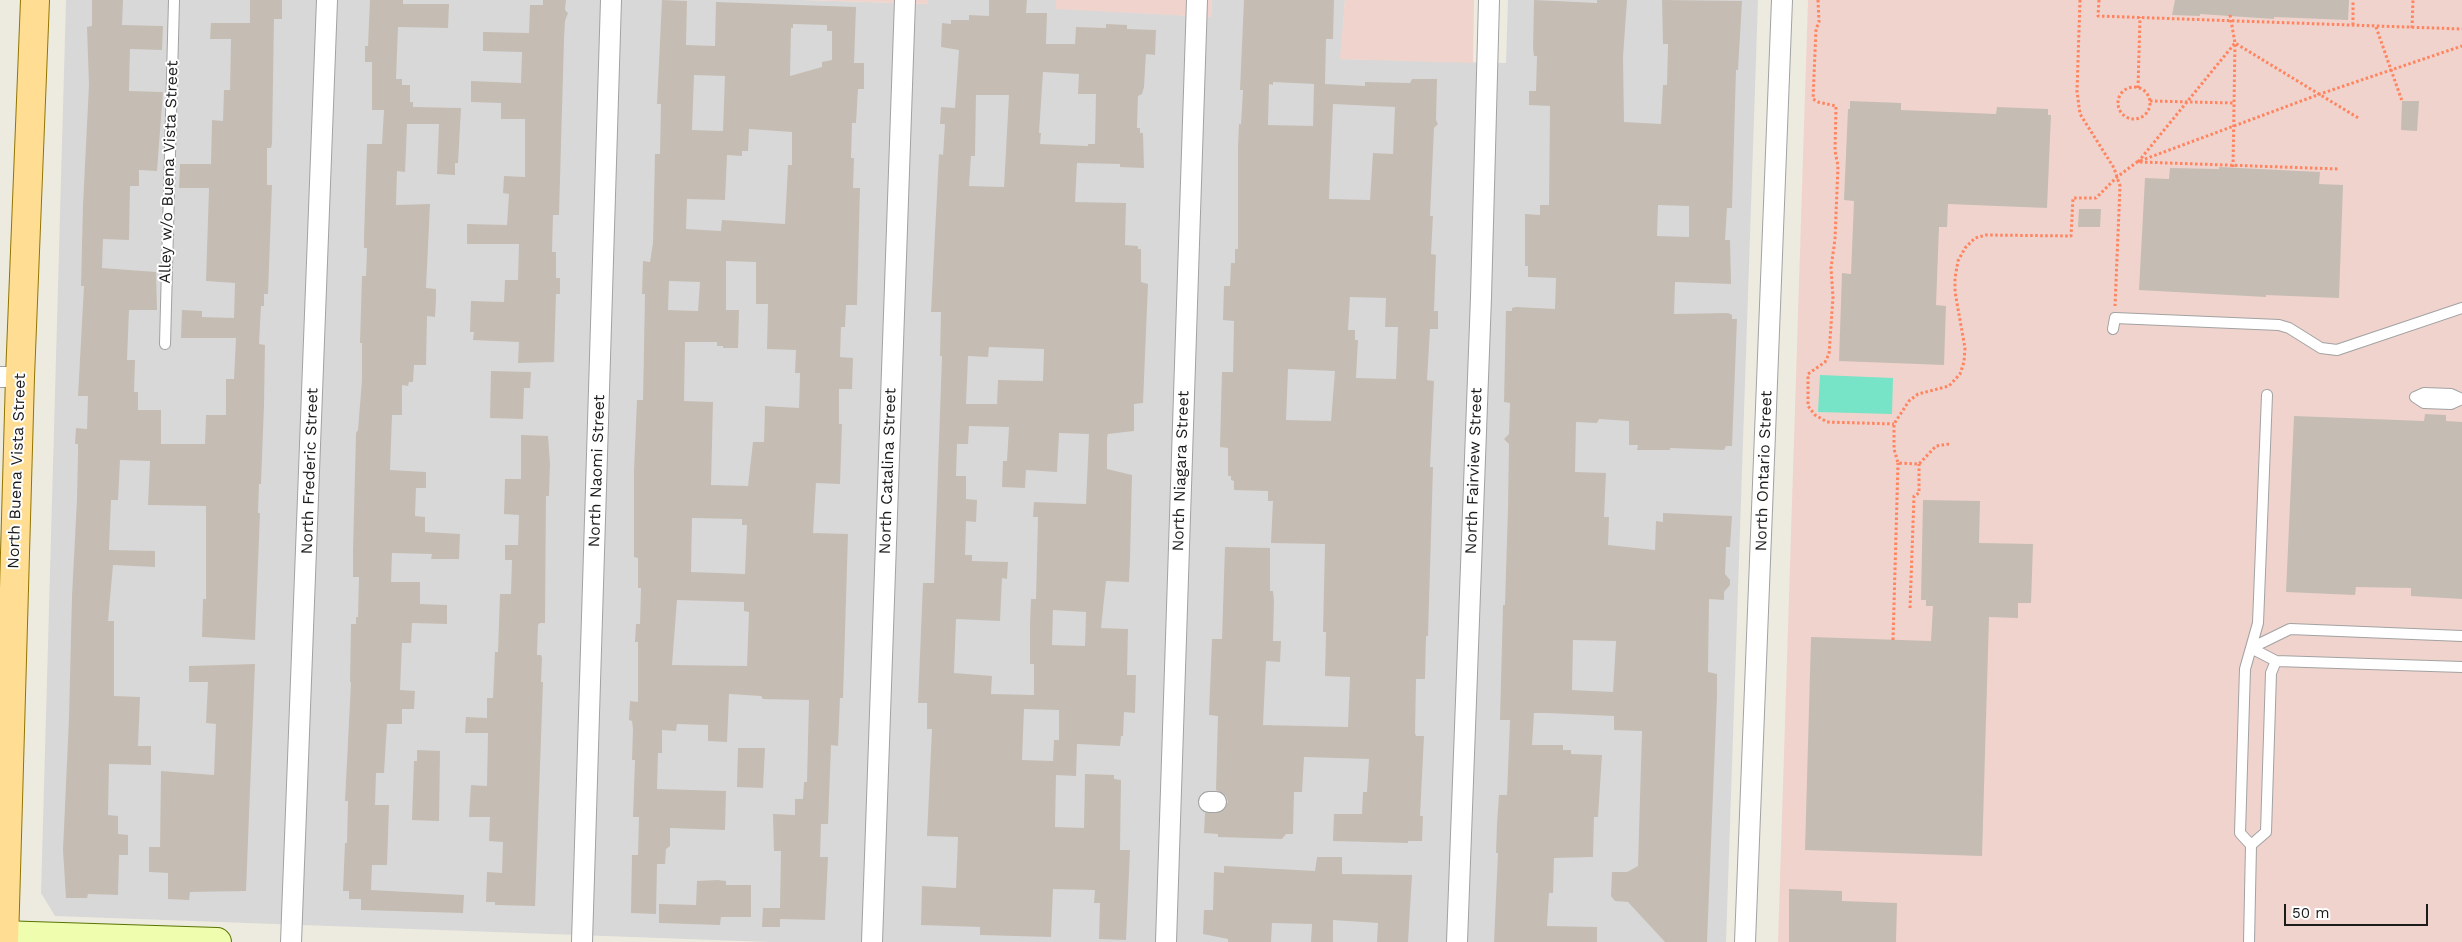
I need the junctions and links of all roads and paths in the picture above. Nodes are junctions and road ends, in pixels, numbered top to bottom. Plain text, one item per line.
1 (35, 0) edge
2 (174, 0) edge
3 (327, 0) edge
4 (611, 0) edge
5 (905, 0) edge
6 (1197, 0) edge
7 (1489, 0) edge
8 (1782, 0) edge
9 (1818, 0) edge
10 (2080, 0) edge
11 (2099, 0) edge
12 (2354, 0) edge
13 (2412, 0) edge
14 (2230, 15) dead end
15 (2140, 17) junction
16 (2230, 21) junction
17 (2353, 25) junction
18 (2376, 27) junction
19 (2412, 28) junction
20 (2462, 29) edge
21 (2235, 43) junction
22 (2462, 46) edge
23 (2391, 69) junction
24 (2138, 88) junction
25 (2320, 94) junction
26 (2402, 101) dead end
27 (2150, 102) junction
28 (2186, 103) junction
29 (2233, 103) junction
30 (2360, 119) dead end
31 (2234, 126) junction
32 (2137, 162) junction
33 (2233, 166) junction
34 (2339, 169) dead end
35 (2117, 177) junction
36 (2462, 308) edge
37 (2115, 318) junction
38 (2113, 329) dead end
39 (165, 344) dead end
40 (10, 377) edge
41 (2267, 395) dead end
42 (1894, 424) junction
43 (1949, 444) dead end
44 (1898, 463) junction
45 (1919, 464) junction
46 (1910, 608) dead end
47 (2462, 636) edge
48 (1894, 640) dead end
49 (2251, 648) junction
50 (2276, 661) junction
51 (2462, 667) edge
52 (2250, 845) junction
53 (3, 938) edge
54 (217, 942) edge
55 (291, 942) edge
56 (582, 942) edge
57 (872, 942) edge
58 (1166, 942) edge
59 (1457, 942) edge
60 (1745, 942) edge
61 (2249, 942) edge

1 - 40 main road, North Buena Vista Street
2 - 39 lane, Alley w/o Buena Vista Street
3 - 55 street, North Frederic Street
4 - 56 street, North Naomi Street
5 - 57 street, North Catalina Street
6 - 58 street, North Niagara Street
7 - 59 street, North Fairview Street
8 - 60 street, North Ontario Street
9 - 42 path
10 - 35 path
11 - 15 path
12 - 17 path
13 - 19 path
14 - 16 path
15 - 16 path
15 - 24 path
16 - 17 path
16 - 21 path
17 - 18 path
18 - 19 path
18 - 23 path
19 - 20 path
21 - 25 path
21 - 28 path
21 - 29 path
22 - 23 path
23 - 25 path
23 - 26 path
24 - 27 path
24 - 27 path
25 - 30 path
25 - 31 path
27 - 28 path
28 - 29 path
28 - 32 path
29 - 31 path
31 - 32 path
31 - 33 path
32 - 33 path
32 - 35 path
33 - 34 path
35 - 37 path
35 - 42 path
36 - 37 lane
37 - 38 lane
40 - 53 main road, North Buena Vista Street
41 - 49 lane
42 - 44 path
43 - 45 path
44 - 45 path
44 - 48 path
45 - 46 path
47 - 49 lane
49 - 50 lane
49 - 52 lane
50 - 51 lane
50 - 52 lane
52 - 61 lane
53 - 54 street

